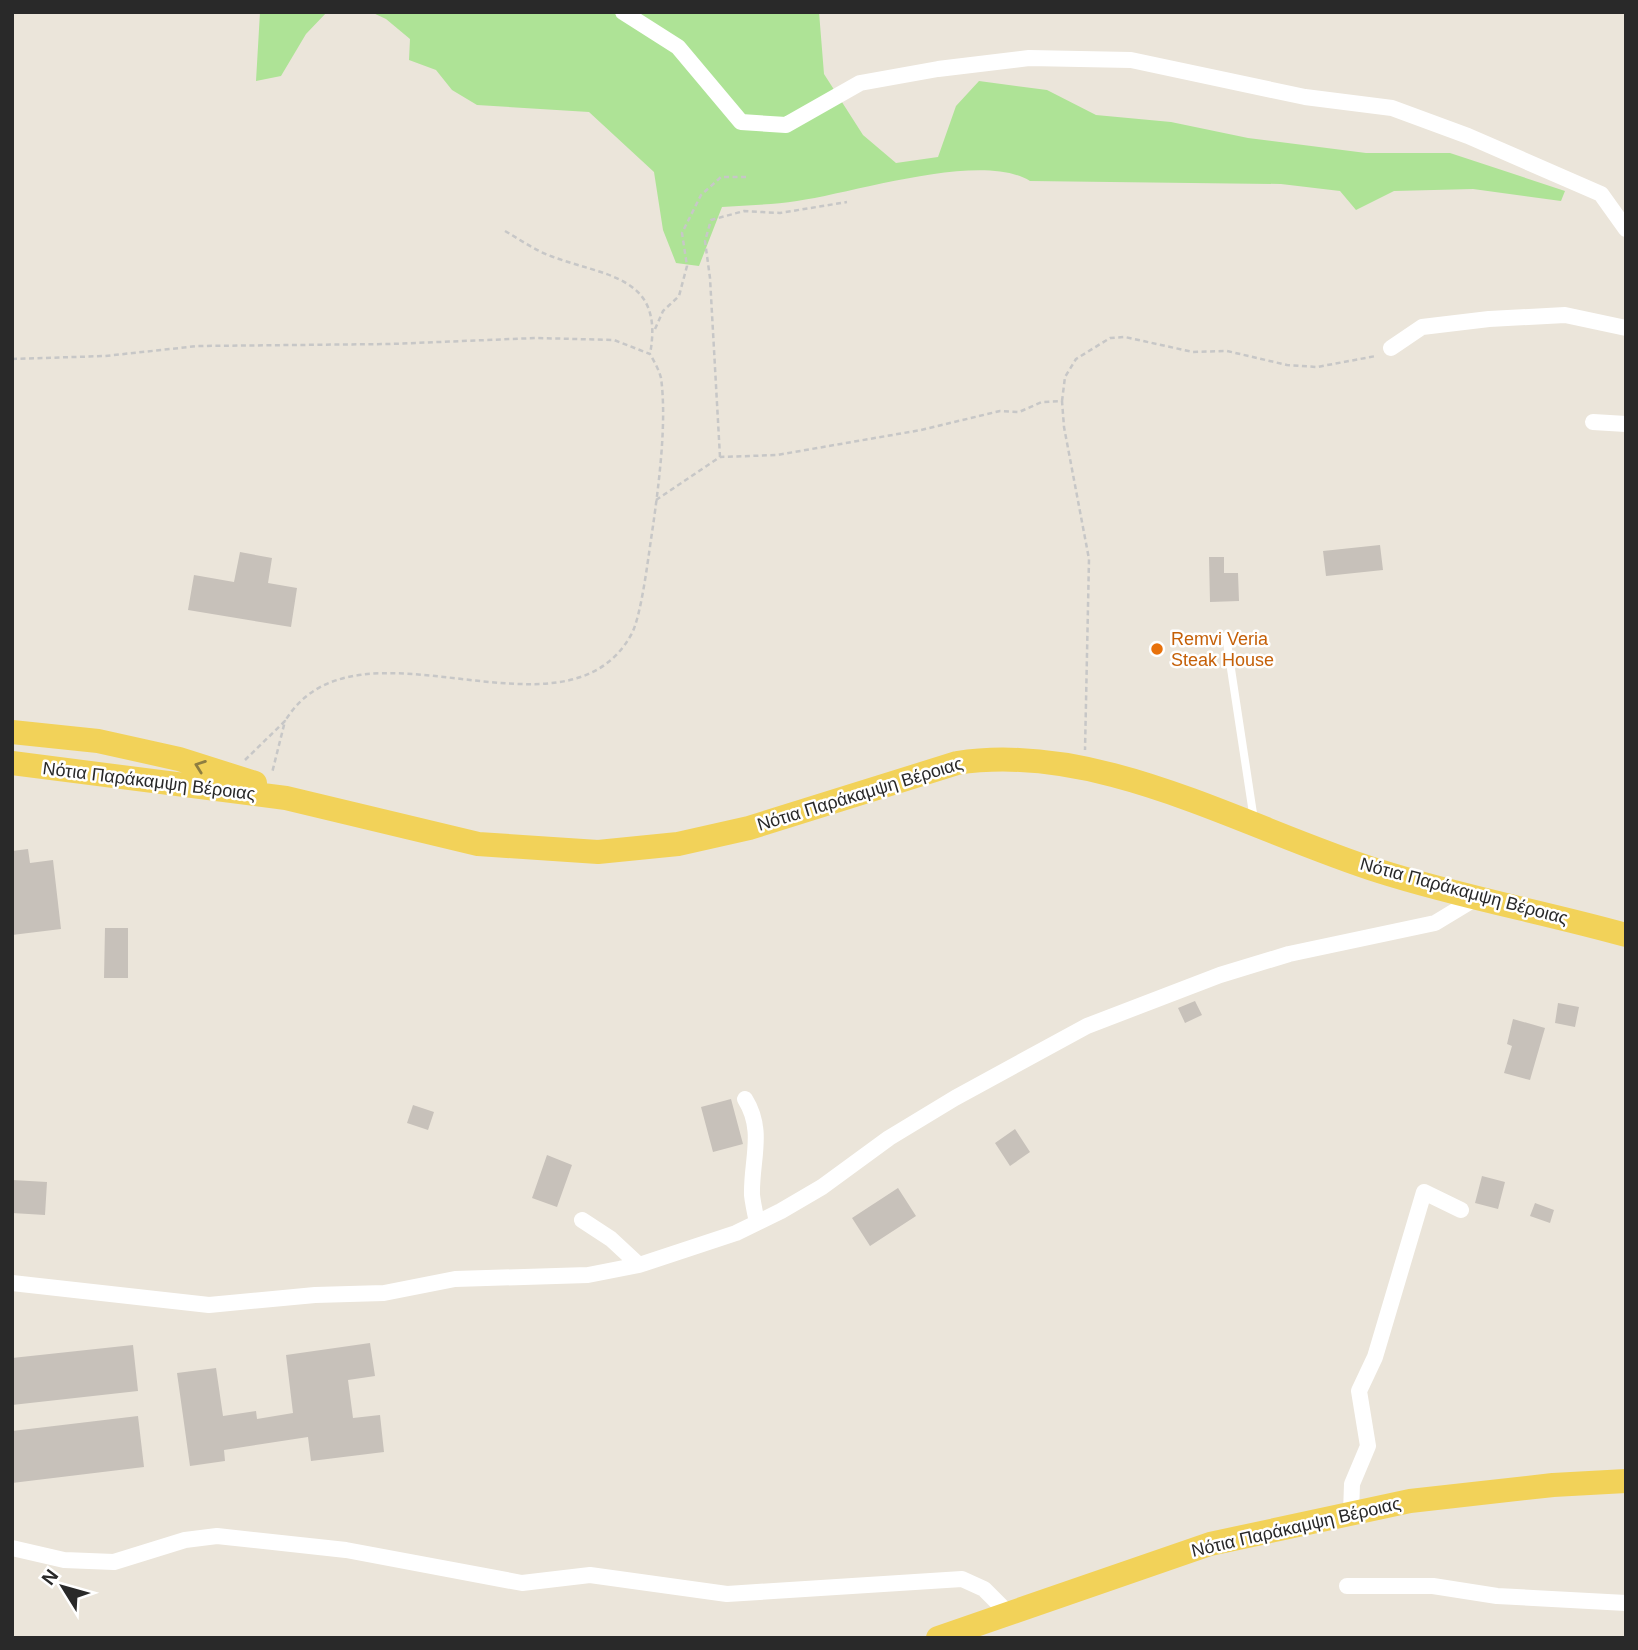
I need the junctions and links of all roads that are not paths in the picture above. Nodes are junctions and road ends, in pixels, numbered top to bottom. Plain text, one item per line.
1 (624, 12) edge
2 (1626, 229) edge
3 (1626, 328) edge
4 (1391, 348) road end
5 (1593, 422) dead end
6 (1626, 424) edge
7 (1226, 635) dead end
8 (12, 732) edge
9 (12, 763) edge
10 (278, 792) junction
11 (1255, 823) junction
12 (1478, 897) junction
13 (1626, 934) edge
14 (746, 1099) dead end
15 (1461, 1210) dead end
16 (582, 1220) dead end
17 (757, 1222) junction
18 (639, 1265) junction
19 (12, 1283) edge
20 (1626, 1481) edge
21 (1351, 1513) junction
22 (12, 1548) edge
23 (1347, 1586) dead end
24 (1626, 1603) edge
25 (1009, 1614) junction
26 (938, 1638) edge

1 - 2 street
3 - 4 street
5 - 6 street
7 - 11 lane
10 -> 8 main road, Νότια Παράκαμψη Βέροιας
9 - 10 main road, Νότια Παράκαμψη Βέροιας
10 - 11 main road, Νότια Παράκαμψη Βέροιας
11 - 12 main road, Νότια Παράκαμψη Βέροιας
12 - 13 main road, Νότια Παράκαμψη Βέροιας
12 - 17 street
14 - 17 street
15 - 21 street
16 - 18 street
17 - 18 street
18 - 19 street
20 - 21 main road, Νότια Παράκαμψη Βέροιας
21 - 25 main road, Νότια Παράκαμψη Βέροιας
22 - 25 street
23 - 24 street
25 - 26 main road, Νότια Παράκαμψη Βέροιας

